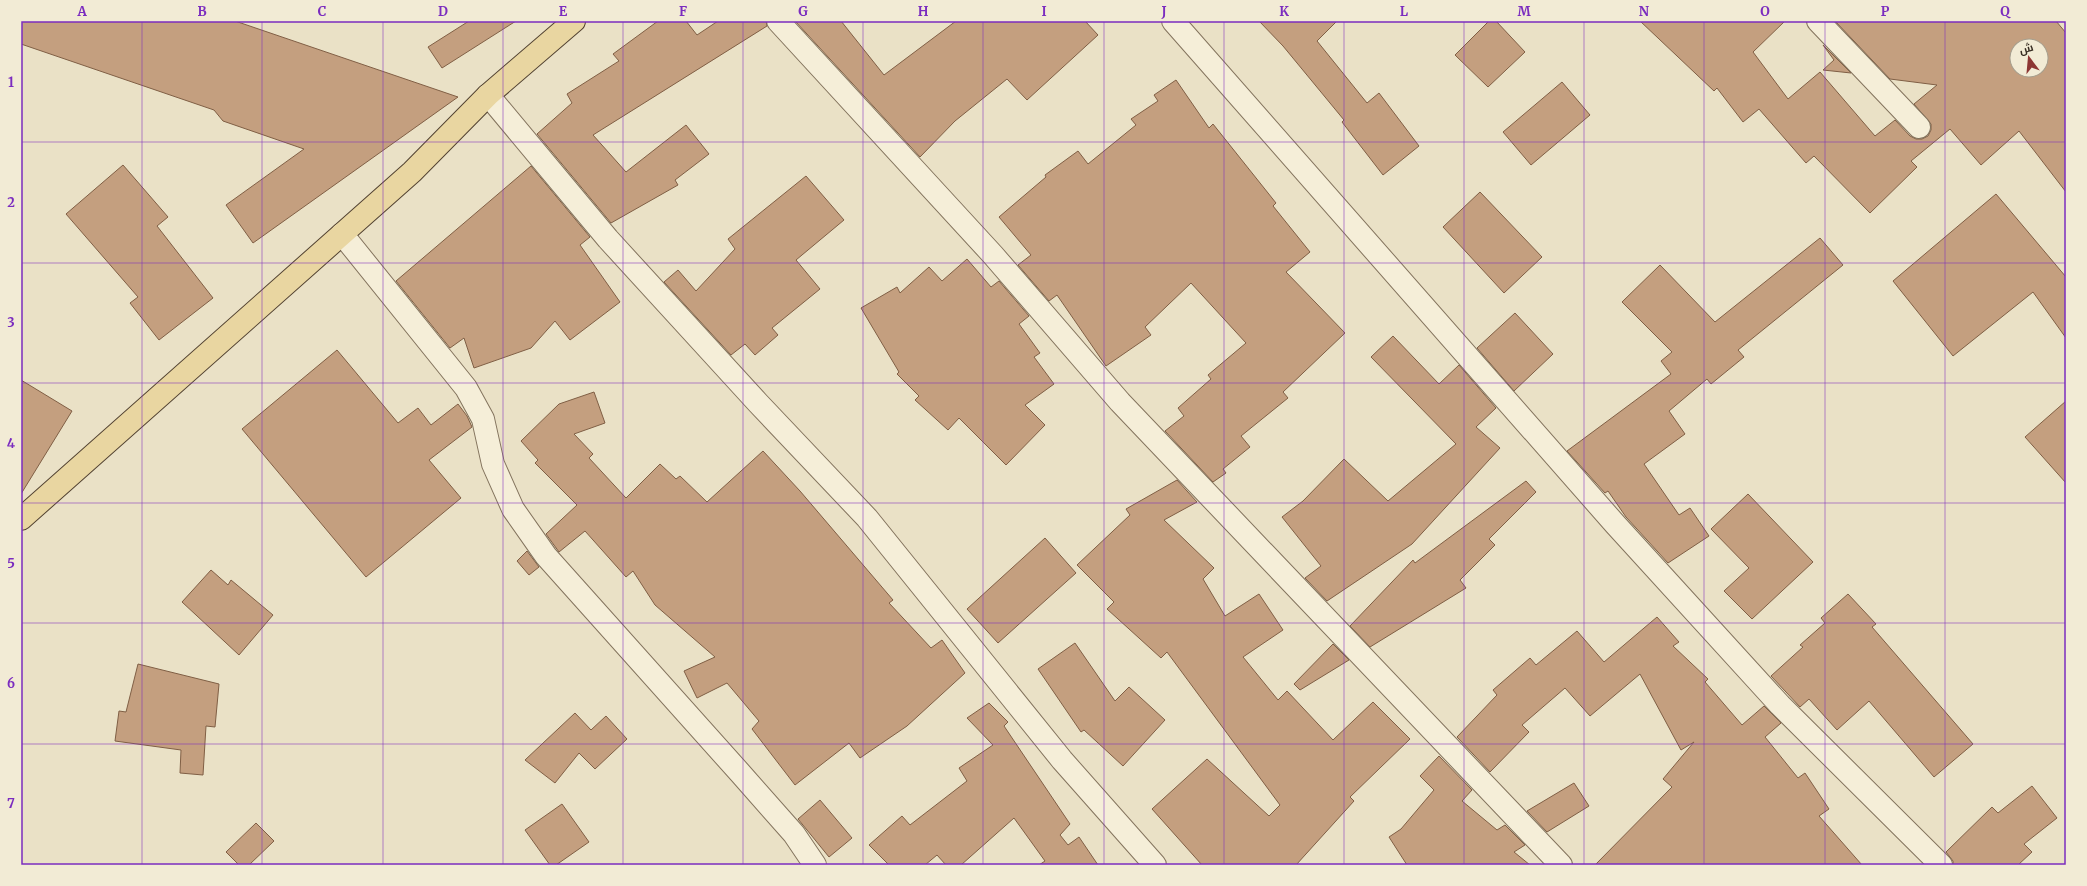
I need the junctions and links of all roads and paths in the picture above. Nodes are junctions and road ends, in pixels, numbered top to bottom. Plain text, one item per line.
1 (574, 21) edge
2 (778, 21) edge
3 (1173, 21) edge
4 (1818, 21) edge
5 (488, 95) junction
6 (1919, 127) dead end
7 (342, 234) junction
8 (21, 518) edge
9 (815, 865) edge
10 (1155, 865) edge
11 (1561, 865) edge
12 (1941, 865) edge

1 - 5 main road
2 - 11 street
3 - 12 street
4 - 6 street
5 - 7 main road
5 - 10 street
7 - 8 main road
7 - 9 street

